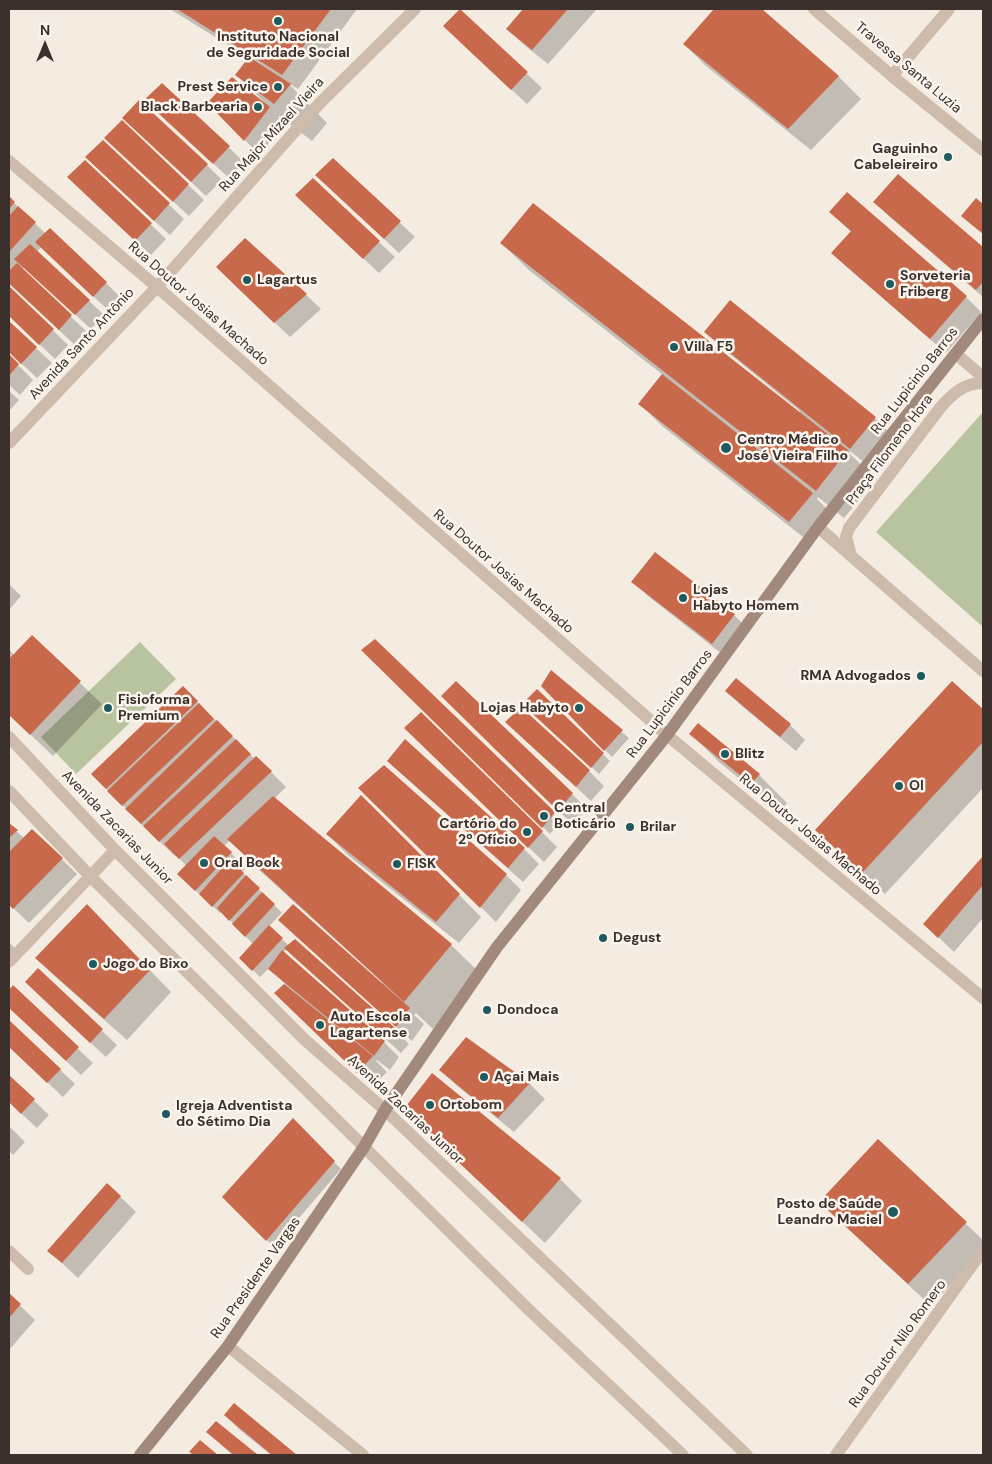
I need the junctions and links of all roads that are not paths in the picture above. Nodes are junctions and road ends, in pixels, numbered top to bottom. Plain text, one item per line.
1 (415, 9) edge
2 (814, 9) edge
3 (949, 9) edge
4 (892, 76) junction
5 (983, 150) edge
6 (9, 161) edge
7 (156, 287) junction
8 (983, 319) edge
9 (956, 354) junction
10 (983, 377) edge
11 (983, 383) edge
12 (9, 444) edge
13 (818, 527) junction
14 (851, 555) junction
15 (983, 671) edge
16 (667, 736) junction
17 (9, 737) edge
18 (9, 791) edge
19 (115, 850) junction
20 (90, 876) junction
21 (9, 962) edge
22 (983, 998) edge
23 (385, 1110) junction
24 (364, 1147) junction
25 (983, 1250) edge
26 (9, 1251) edge
27 (28, 1269) dead end
28 (228, 1346) junction
29 (140, 1455) edge
30 (363, 1455) edge
31 (683, 1455) edge
32 (747, 1455) edge
33 (836, 1455) edge

1 - 7 street, Rua Major Mizael Vieira
2 - 4 street, Travessa Santa Luzia
3 - 4 street
4 - 5 street, Travessa Santa Luzia
6 - 7 street, Rua Doutor Josias Machado
7 - 12 street, Avenida Santo Antônio
7 - 16 street, Rua Doutor Josias Machado
8 - 9 main road, Rua Lupicinio Barros
9 - 10 street
9 - 13 main road, Rua Lupicinio Barros
11 - 14 street, Praça Filomeno Hora
13 - 14 street
13 - 16 main road, Rua Lupicinio Barros
14 - 15 street
16 - 22 street, Rua Doutor Josias Machado
16 - 23 main road, Rua Lupicinio Barros
17 - 19 street, Avenida Zacarias Junior
18 - 20 street
19 - 20 street
19 - 23 street, Avenida Zacarias Junior
20 - 21 street
20 - 24 street
23 - 24 main road, Rua Presidente Vargas
23 - 32 street, Avenida Zacarias Junior
24 - 28 main road, Rua Presidente Vargas
24 - 31 street
25 - 33 street, Rua Doutor Nilo Romero
26 - 27 street
28 - 29 main road, Rua Presidente Vargas
28 - 30 street

